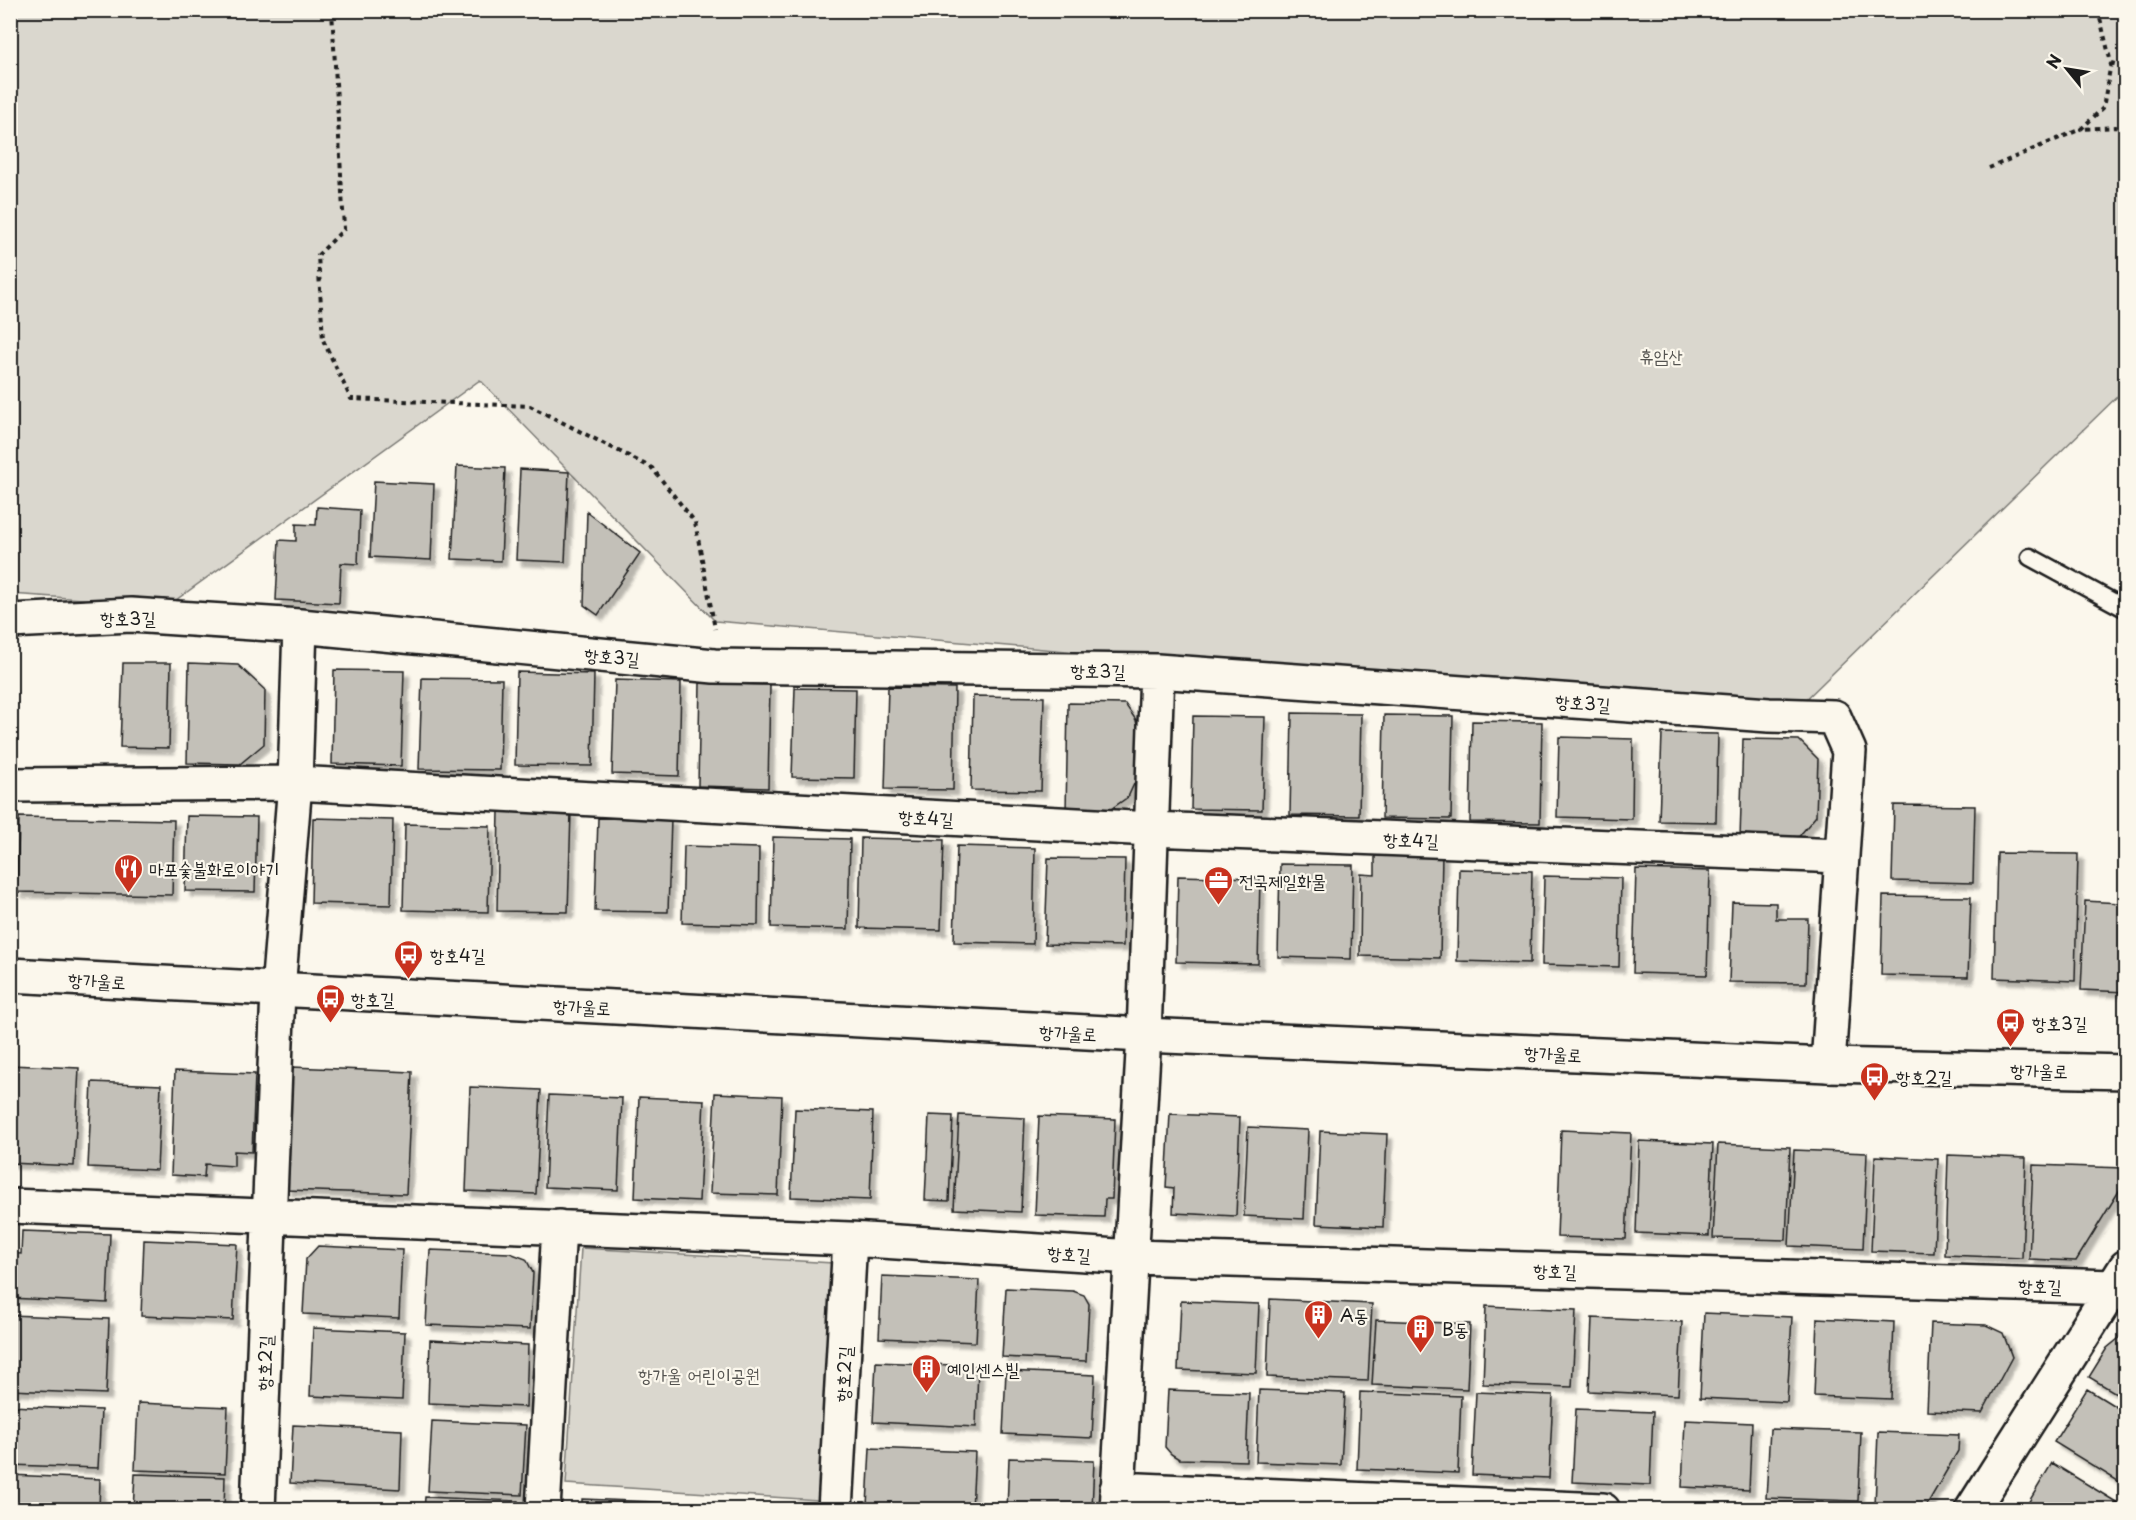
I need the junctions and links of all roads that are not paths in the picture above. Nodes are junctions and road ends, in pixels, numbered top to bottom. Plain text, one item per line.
1 (2030, 557) dead end
2 (2126, 609) edge
3 (10, 621) edge
4 (300, 626) junction
5 (1157, 671) junction
6 (295, 783) junction
7 (10, 785) edge
8 (1151, 829) junction
9 (1841, 856) junction
10 (10, 975) edge
11 (278, 990) junction
12 (1144, 1035) junction
13 (1828, 1065) junction
14 (2126, 1072) edge
15 (10, 1206) edge
16 (271, 1216) junction
17 (559, 1227) junction
18 (850, 1239) junction
19 (1133, 1257) junction
20 (2121, 1283) edge
21 (1117, 1499) edge
22 (258, 1509) edge
23 (543, 1509) edge
24 (835, 1509) edge
25 (1603, 1509) edge
26 (1972, 1509) edge

1 - 2 lane
3 - 4 street, 항호3길
4 - 5 street, 항호3길
4 - 6 street, 항호2길
5 - 8 street
5 - 9 street, 항호3길
6 - 7 street, 항호4길
6 - 8 street, 항호4길
6 - 11 street, 항호2길
8 - 9 street, 항호4길
8 - 12 street
9 - 13 street, 항호3길
10 - 11 street, 항가울로
11 - 12 street, 항가울로
11 - 16 street, 항호2길
12 - 13 street, 항가울로
12 - 19 street
13 - 14 street, 항가울로
15 - 16 street, 항호길
16 - 17 street, 항호길
16 - 22 street, 항호2길
17 - 18 street, 항호길
17 - 23 street
18 - 19 street, 항호길
18 - 24 street, 항호2길
19 - 20 street, 항호길
19 - 21 street
20 - 26 street
21 - 25 street

